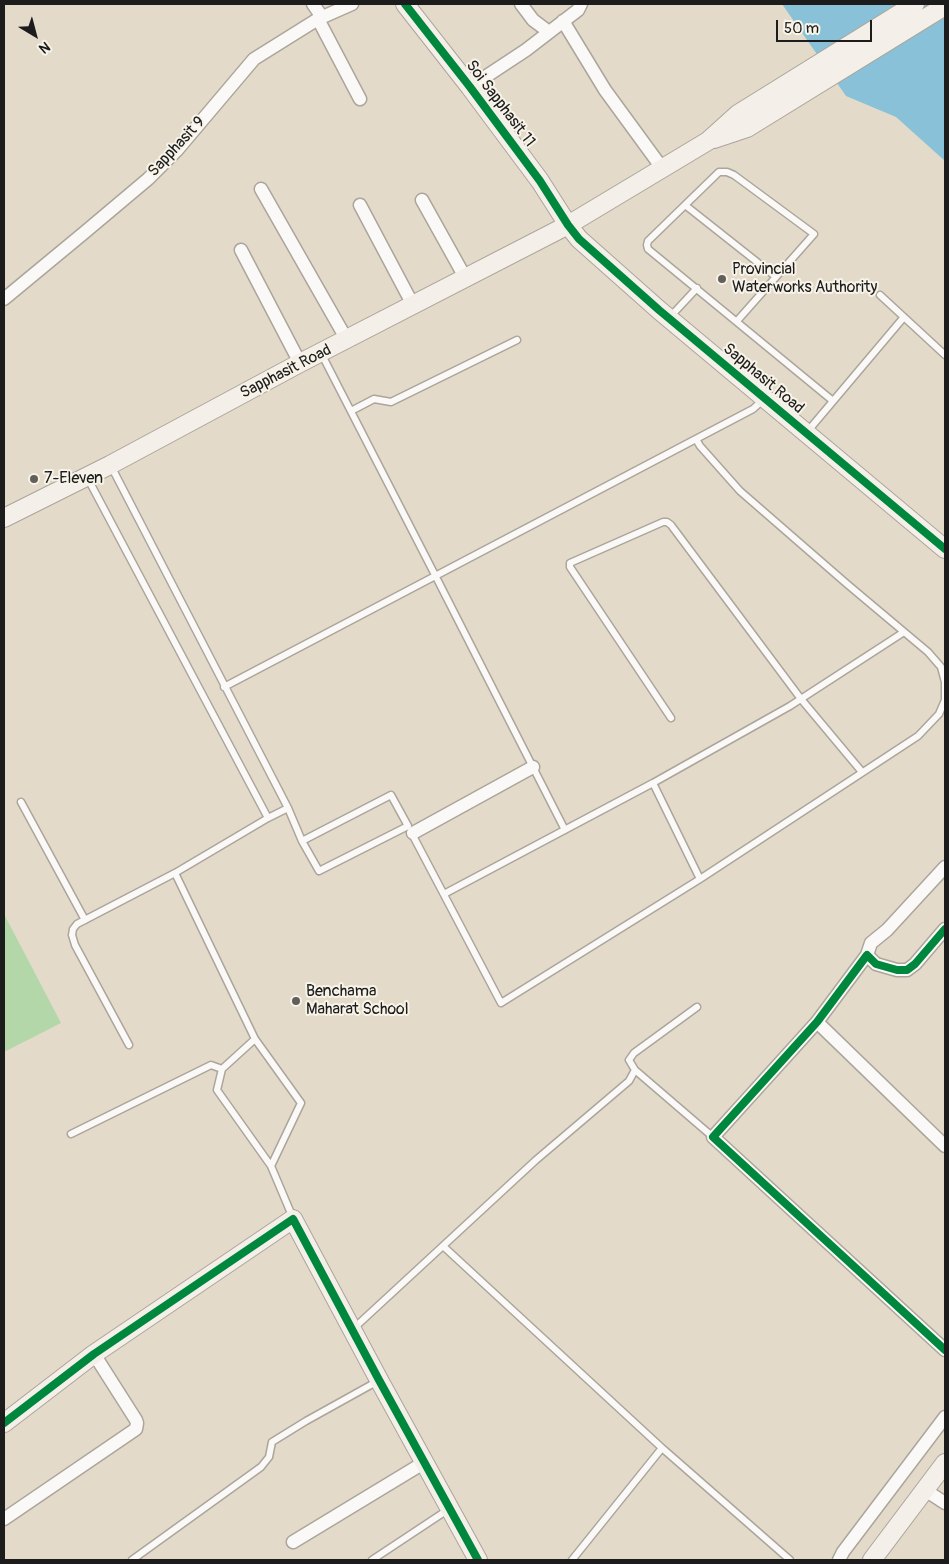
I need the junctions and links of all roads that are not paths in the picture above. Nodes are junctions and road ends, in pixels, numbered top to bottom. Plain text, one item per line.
1 (313, 4) edge
2 (352, 4) edge
3 (405, 4) edge
4 (521, 4) edge
5 (581, 4) edge
6 (916, 4) edge
7 (945, 6) edge
8 (320, 18) junction
9 (563, 21) junction
10 (549, 32) junction
11 (470, 87) junction
12 (360, 99) dead end
13 (742, 121) junction
14 (662, 168) junction
15 (261, 189) dead end
16 (422, 200) dead end
17 (360, 205) dead end
18 (685, 205) junction
19 (568, 224) junction
20 (241, 250) dead end
21 (776, 277) junction
22 (466, 278) junction
23 (697, 288) junction
24 (880, 294) dead end
25 (4, 299) edge
26 (413, 305) junction
27 (904, 316) junction
28 (669, 318) junction
29 (737, 322) junction
30 (347, 340) junction
31 (517, 340) dead end
32 (321, 353) junction
33 (945, 355) edge
34 (300, 363) junction
35 (765, 398) junction
36 (833, 401) junction
37 (351, 411) junction
38 (806, 433) junction
39 (696, 439) junction
40 (110, 465) junction
41 (87, 476) junction
42 (4, 518) edge
43 (945, 549) edge
44 (436, 575) junction
45 (904, 632) junction
46 (224, 687) junction
47 (801, 699) junction
48 (671, 718) dead end
49 (533, 767) junction
50 (862, 772) junction
51 (653, 784) junction
52 (21, 802) dead end
53 (288, 808) junction
54 (268, 818) junction
55 (410, 830) junction
56 (565, 830) junction
57 (302, 841) junction
58 (945, 867) edge
59 (175, 873) junction
60 (700, 879) junction
61 (444, 894) junction
62 (85, 920) junction
63 (945, 929) edge
64 (867, 955) junction
65 (697, 1007) dead end
66 (818, 1022) junction
67 (255, 1039) junction
68 (128, 1045) dead end
69 (222, 1069) junction
70 (635, 1070) junction
71 (71, 1134) dead end
72 (713, 1136) junction
73 (945, 1146) edge
74 (271, 1166) junction
75 (293, 1219) junction
76 (442, 1246) junction
77 (352, 1330) junction
78 (945, 1350) edge
79 (94, 1354) junction
80 (379, 1380) junction
81 (945, 1417) edge
82 (4, 1423) edge
83 (662, 1448) junction
84 (424, 1462) junction
85 (945, 1463) edge
86 (925, 1490) junction
87 (945, 1503) edge
88 (450, 1509) junction
89 (4, 1519) edge
90 (294, 1542) dead end
91 (132, 1560) edge
92 (372, 1560) edge
93 (478, 1560) edge
94 (572, 1560) edge
95 (790, 1560) edge
96 (839, 1560) edge
97 (872, 1560) edge

1 - 8 street
2 - 8 street, Sapphasit 9
3 - 11 street, Soi Sapphasit 11
4 - 10 street
5 - 9 street
6 - 13 street, Sapphasit Road
7 - 13 street, Sapphasit Road
8 - 12 street
8 - 25 street, Sapphasit 9
9 - 10 street
9 - 14 street
10 - 11 street
11 - 19 street, Soi Sapphasit 11
13 - 14 street, Sapphasit Road
14 - 19 street, Sapphasit Road
15 - 30 street
16 - 22 street
17 - 26 street
18 - 21 lane
18 - 21 lane
18 - 23 lane
19 - 22 street, Sapphasit Road
19 - 28 street, Sapphasit Road
20 - 34 street
21 - 29 lane
22 - 26 street, Sapphasit Road
23 - 28 lane
23 - 29 lane
24 - 27 lane
26 - 30 street, Sapphasit Road
27 - 33 lane
27 - 36 lane
28 - 35 street, Sapphasit Road
29 - 36 lane
30 - 32 street, Sapphasit Road
31 - 37 lane
32 - 34 street, Sapphasit Road
32 - 37 lane
34 - 40 street, Sapphasit Road
35 - 38 street, Sapphasit Road
35 - 39 lane
36 - 38 lane
37 - 44 lane
38 - 43 street, Sapphasit Road
39 - 44 lane
39 - 45 lane
40 - 41 street, Sapphasit Road
40 - 46 lane
41 - 42 street, Sapphasit Road
41 - 54 lane
44 - 46 lane
44 - 49 lane
45 - 47 lane
45 - 50 lane
46 - 53 lane
47 - 48 lane
47 - 50 lane
47 - 51 lane
49 - 55 street
49 - 56 lane
50 - 60 lane
51 - 56 lane
51 - 60 lane
52 - 62 lane
53 - 54 lane
53 - 57 lane
54 - 59 lane
55 - 57 lane
55 - 57 lane
55 - 61 lane
56 - 61 lane
58 - 64 street
59 - 62 lane
59 - 67 lane
60 - 61 lane
62 - 68 lane
63 - 64 street
64 - 66 street
65 - 70 lane
66 - 72 street
66 - 73 street
67 - 69 lane
67 - 74 lane
69 - 71 lane
69 - 74 lane
70 - 72 lane
70 - 76 lane
72 - 78 street
74 - 75 lane
75 - 77 street
75 - 79 street
76 - 77 lane
76 - 83 lane
77 - 80 street
79 - 82 street
79 - 89 street
80 - 84 street
80 - 91 lane
81 - 96 street
83 - 94 lane
83 - 95 lane
84 - 88 street
84 - 90 street
85 - 86 street
86 - 87 street
86 - 97 street
88 - 92 lane
88 - 93 street

